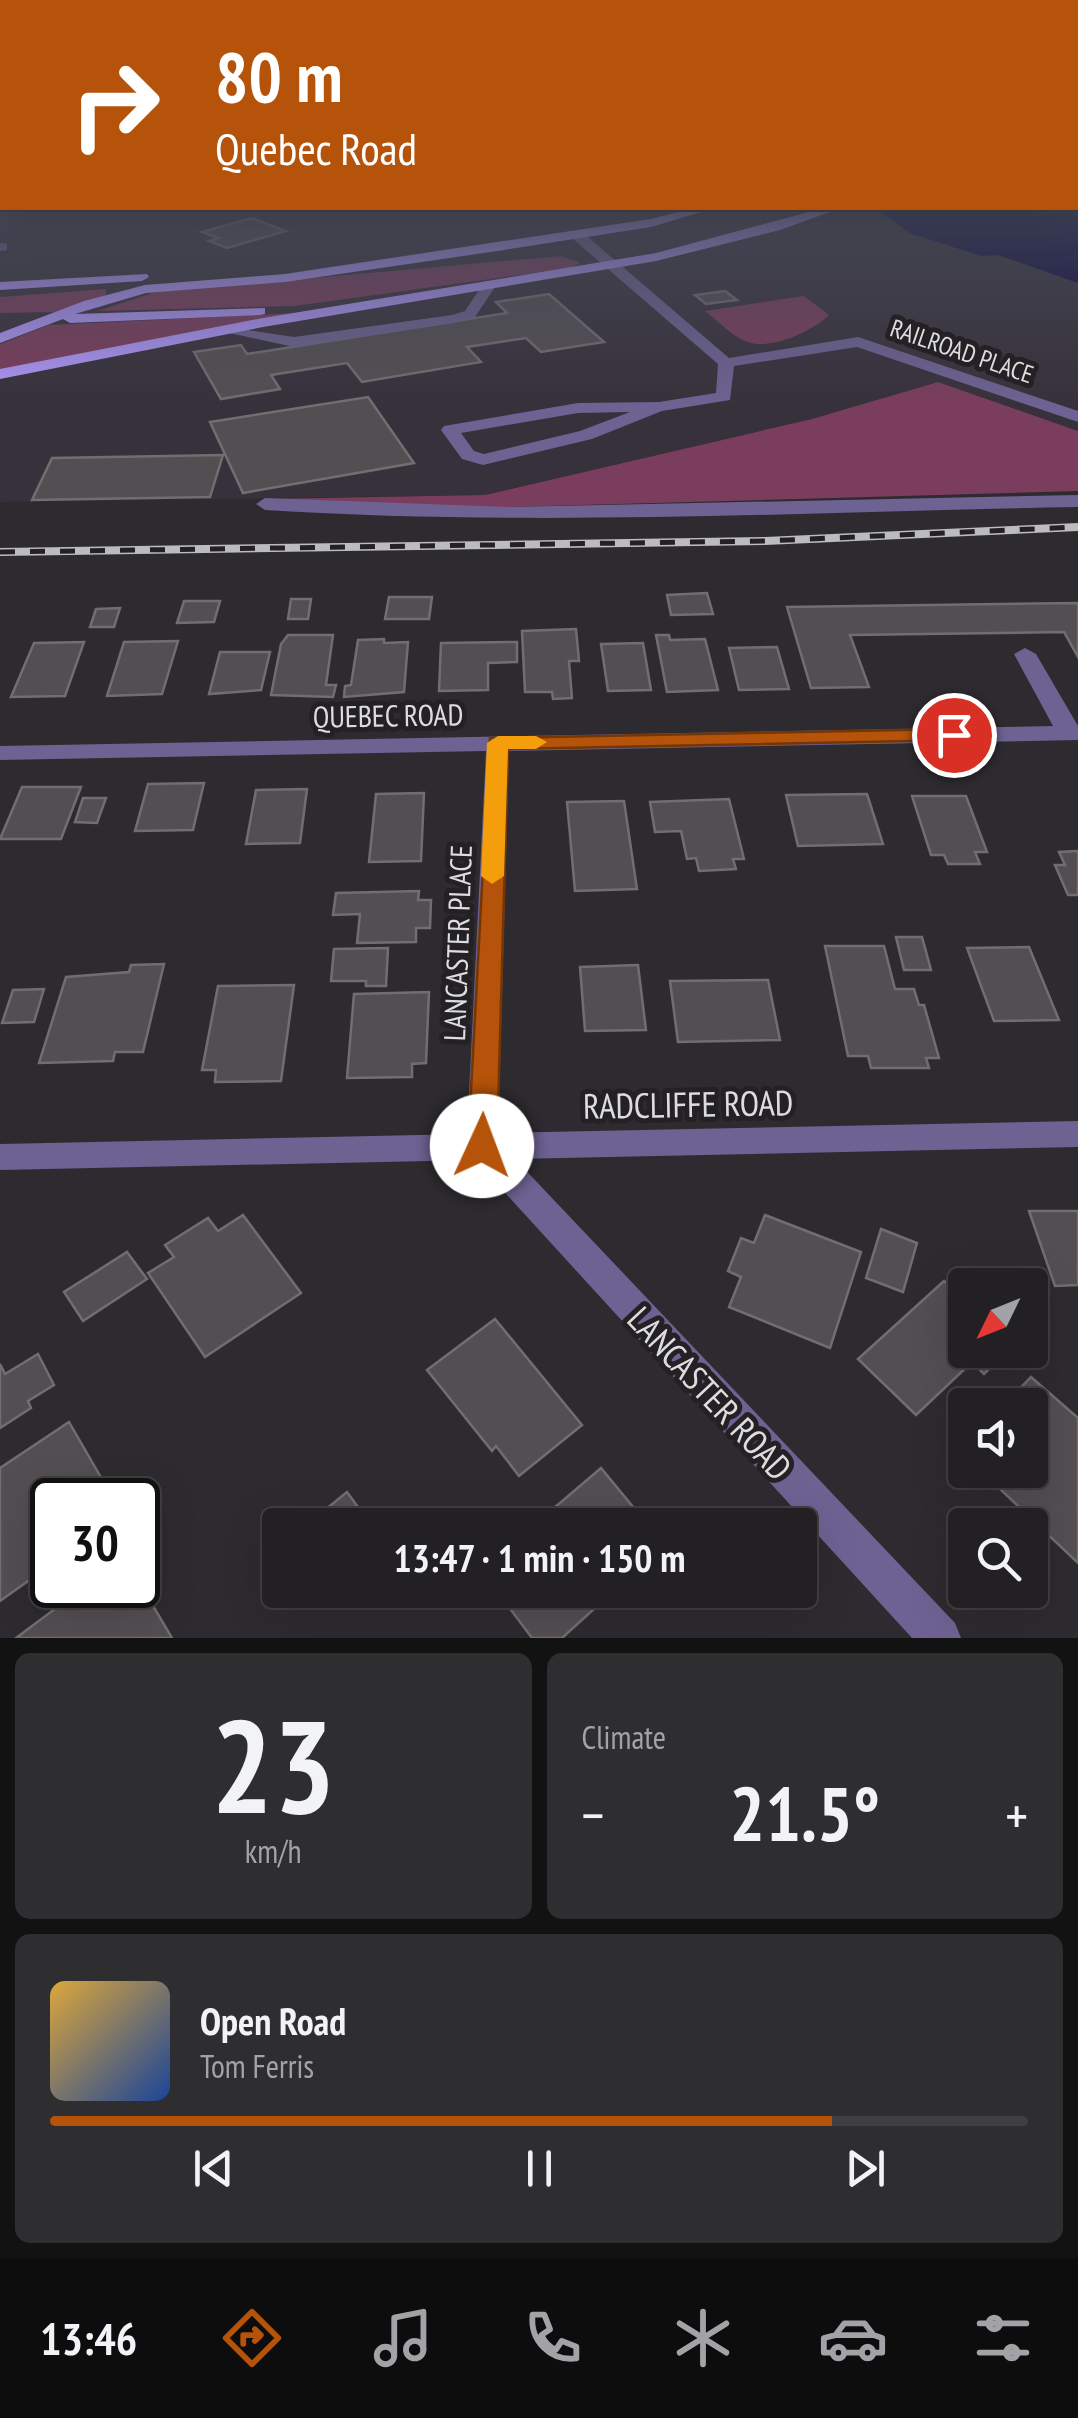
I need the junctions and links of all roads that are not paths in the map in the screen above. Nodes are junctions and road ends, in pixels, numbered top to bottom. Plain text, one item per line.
1 (458, 251) edge
2 (596, 251) edge
3 (678, 251) edge
4 (406, 259) junction
5 (615, 268) junction
6 (0, 286) edge
7 (488, 287) junction
8 (350, 307) junction
9 (0, 319) edge
10 (46, 320) junction
11 (228, 330) junction
12 (0, 338) edge
13 (726, 363) junction
14 (0, 374) edge
15 (659, 407) junction
16 (1078, 418) edge
17 (1078, 501) edge
18 (265, 504) dead end
19 (1025, 654) dead end
20 (1073, 733) edge
21 (498, 743) junction
22 (0, 752) edge
23 (1078, 1134) edge
24 (482, 1146) junction
25 (0, 1157) edge
26 (940, 1638) edge

1 - 4 main road
2 - 5 street
3 - 5 main road
4 - 6 main road
4 - 10 main road
5 - 7 main road
5 - 13 street
7 - 8 main road
7 - 11 street
8 - 10 main road
8 - 11 main road
9 - 10 main road
10 - 12 main road
11 - 14 main road
13 - 15 street
13 - 16 street, RAILROAD PLACE
15 - 15 street
17 - 18 street
19 - 20 street
20 - 21 street, QUEBEC ROAD
21 - 22 street, QUEBEC ROAD
21 - 24 street, LANCASTER PLACE
23 - 24 street, RADCLIFFE ROAD
24 - 25 street, RADCLIFFE ROAD
24 - 26 street, LANCASTER ROAD

